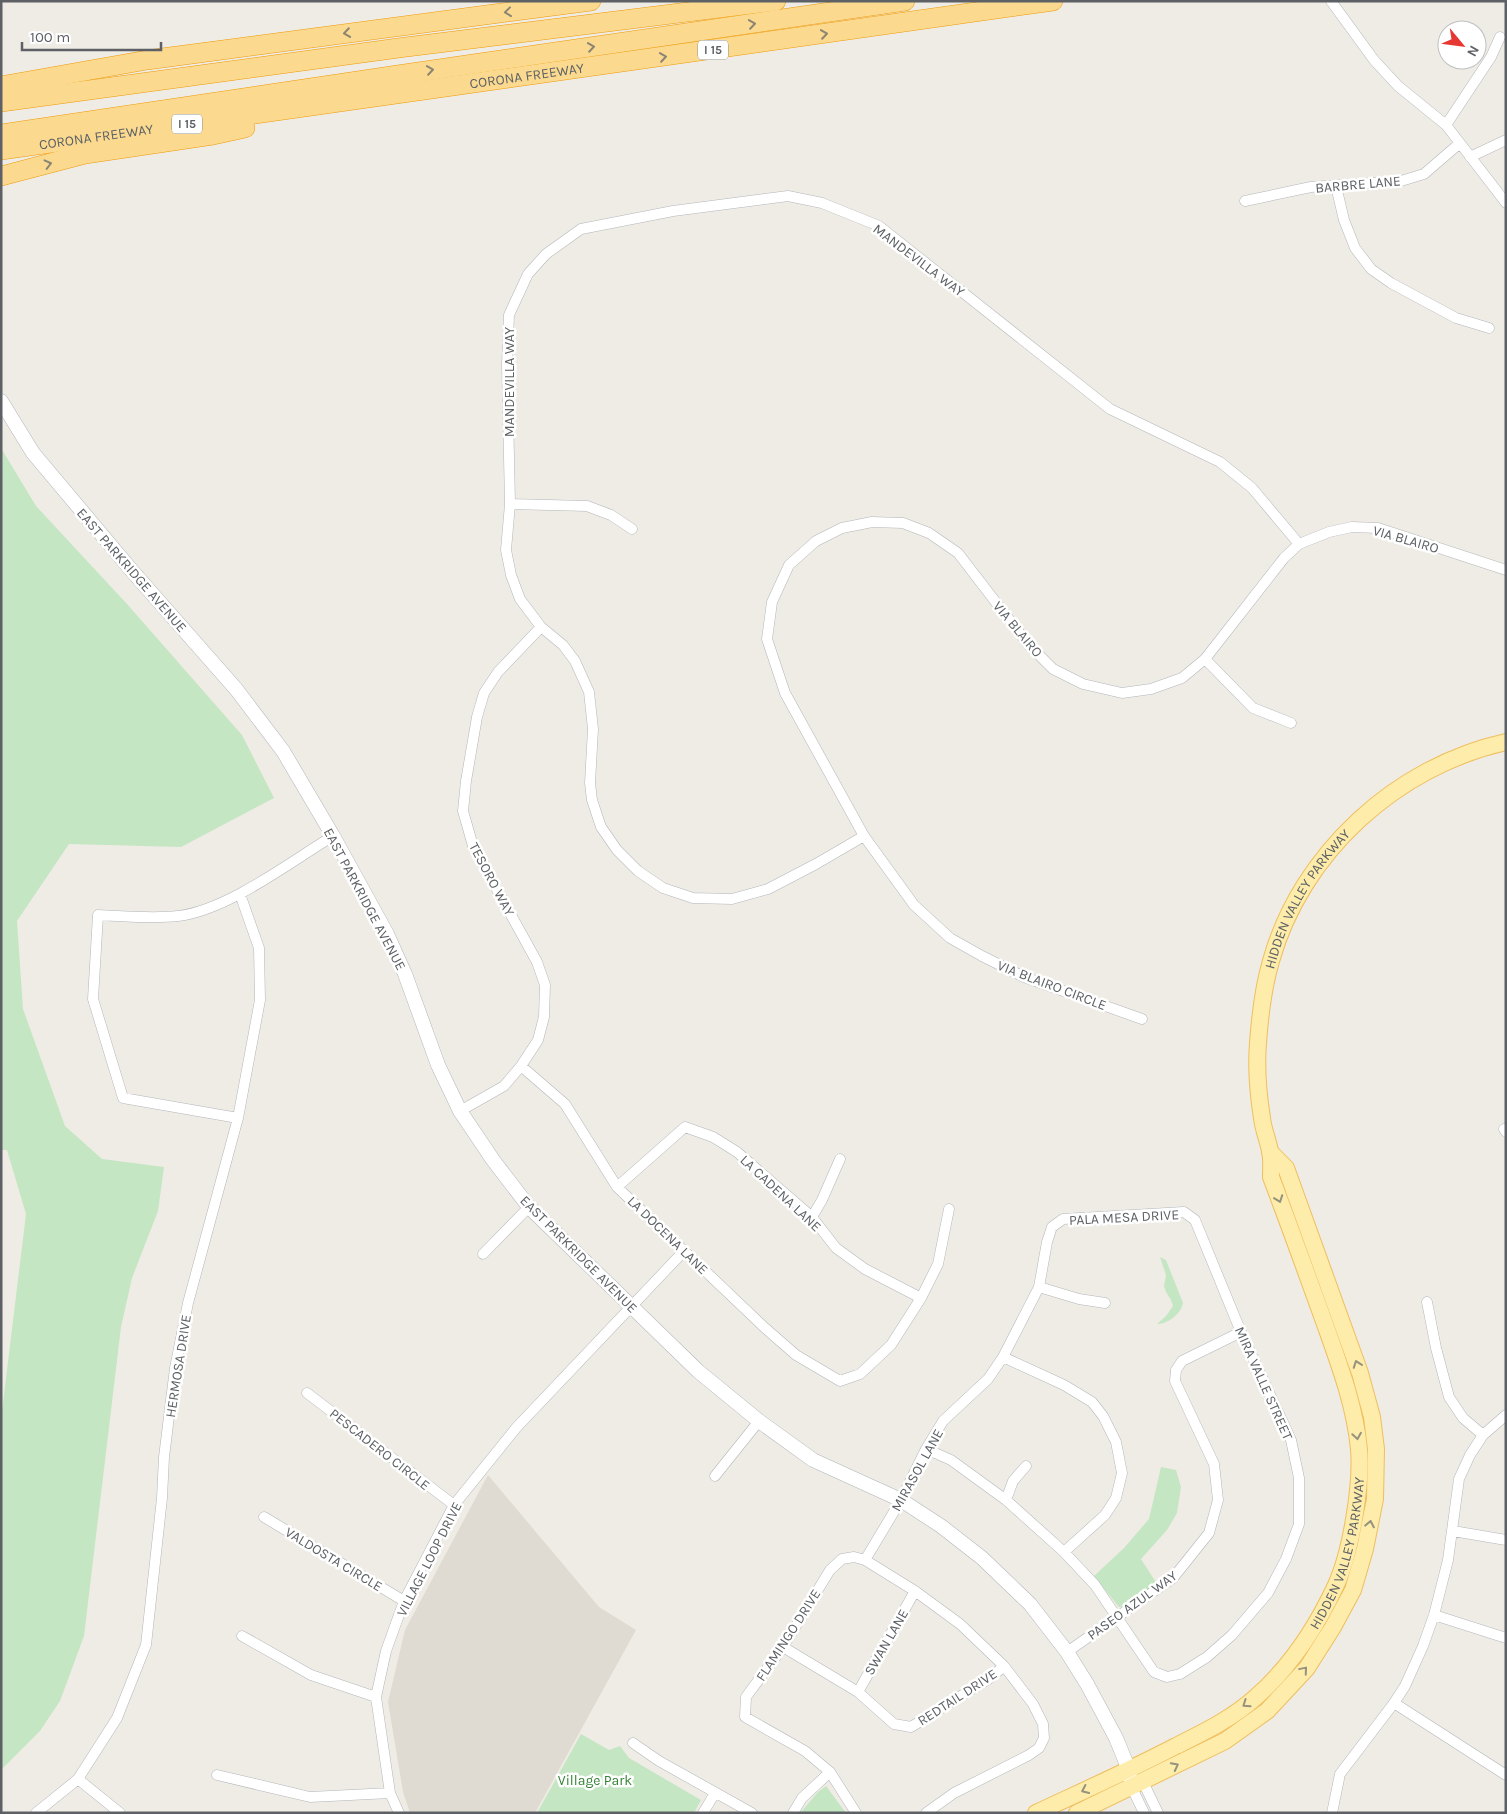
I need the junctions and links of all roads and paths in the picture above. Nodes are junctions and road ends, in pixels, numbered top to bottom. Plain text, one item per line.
1 (591, 1) edge
2 (776, 1) edge
3 (905, 1) edge
4 (1053, 1) edge
5 (1331, 1) edge
6 (1500, 37) dead end
7 (400, 48) junction
8 (147, 60) junction
9 (398, 74) junction
10 (1, 76) edge
11 (1, 86) edge
12 (372, 99) junction
13 (1, 102) edge
14 (1, 114) edge
15 (1, 123) edge
16 (1446, 125) junction
17 (1, 134) edge
18 (1506, 140) edge
19 (1460, 143) junction
20 (1, 150) edge
21 (1470, 157) junction
22 (1, 176) edge
23 (1336, 186) junction
24 (1245, 201) dead end
25 (1506, 203) edge
26 (1489, 328) dead end
27 (1, 401) edge
28 (510, 504) junction
29 (632, 530) dead end
30 (1299, 544) junction
31 (1506, 570) edge
32 (541, 627) junction
33 (1205, 659) junction
34 (1291, 723) dead end
35 (1506, 742) edge
36 (333, 836) junction
37 (864, 836) junction
38 (240, 894) junction
39 (1142, 1019) dead end
40 (521, 1066) junction
41 (460, 1110) junction
42 (238, 1118) junction
43 (1270, 1152) junction
44 (840, 1159) dead end
45 (617, 1187) junction
46 (529, 1207) junction
47 (949, 1209) dead end
48 (812, 1218) junction
49 (1195, 1220) joint
50 (1052, 1227) joint
51 (684, 1251) junction
52 (483, 1254) dead end
53 (1039, 1287) junction
54 (921, 1298) junction
55 (1427, 1302) dead end
56 (1105, 1303) dead end
57 (632, 1307) junction
58 (1241, 1332) junction
59 (1003, 1357) junction
60 (307, 1393) dead end
61 (1506, 1415) edge
62 (759, 1421) junction
63 (1483, 1435) junction
64 (926, 1449) junction
65 (1026, 1466) dead end
66 (715, 1476) dead end
67 (901, 1500) junction
68 (1006, 1500) junction
69 (454, 1505) junction
70 (264, 1517) dead end
71 (1453, 1531) junction
72 (1506, 1540) edge
73 (1064, 1552) junction
74 (865, 1560) junction
75 (915, 1592) junction
76 (404, 1601) junction
77 (1434, 1615) junction
78 (1116, 1619) junction
79 (242, 1636) dead end
80 (1506, 1638) edge
81 (783, 1647) junction
82 (1067, 1652) junction
83 (1004, 1666) junction
84 (858, 1692) junction
85 (376, 1697) junction
86 (1394, 1703) junction
87 (633, 1743) dead end
88 (1129, 1770) junction
89 (830, 1772) junction
90 (217, 1775) dead end
91 (1506, 1775) edge
92 (78, 1778) junction
93 (1137, 1785) junction
94 (390, 1793) junction
95 (715, 1793) junction
96 (36, 1813) edge
97 (120, 1813) edge
98 (399, 1813) edge
99 (704, 1813) edge
100 (752, 1813) edge
101 (793, 1813) edge
102 (856, 1813) edge
103 (926, 1813) edge
104 (1036, 1813) edge
105 (1077, 1813) edge
106 (1144, 1813) edge
107 (1158, 1813) edge
108 (1332, 1813) edge

1 -> 8 highway
2 - 7 highway
9 -> 3 highway
12 -> 4 highway, CORONA FREEWAY / I 15
5 - 16 street
6 - 16 street
7 - 13 highway
7 - 14 highway
8 - 10 highway
8 - 11 highway
9 - 15 highway
9 - 17 highway
12 - 20 highway, CORONA FREEWAY / I 15
22 -> 12 highway
16 - 19 street
18 - 21 street
19 - 21 street
19 - 23 street, BARBRE LANE
21 - 25 street
23 - 24 street, BARBRE LANE
23 - 26 street
27 - 36 main road, EAST PARKRIDGE AVENUE
28 - 29 street
28 - 30 street, MANDEVILLA WAY
28 - 32 street, MANDEVILLA WAY
30 - 31 street, VIA BLAIRO
30 - 33 street, VIA BLAIRO
32 - 37 street, MANDEVILLA WAY
32 - 40 street, TESORO WAY
33 - 34 street
33 - 37 street, VIA BLAIRO
35 - 43 main road, HIDDEN VALLEY PARKWAY
36 - 38 street
36 - 41 main road, EAST PARKRIDGE AVENUE
37 - 39 street, VIA BLAIRO CIRCLE
38 - 42 street, HERMOSA DRIVE
38 - 42 street
40 - 41 street, TESORO WAY
40 - 45 street, LA DOCENA LANE
41 - 46 main road, EAST PARKRIDGE AVENUE
42 - 92 street, HERMOSA DRIVE
43 -> 88 main road, HIDDEN VALLEY PARKWAY
93 -> 43 main road, HIDDEN VALLEY PARKWAY
44 - 48 street
45 - 48 street, LA CADENA LANE
45 - 51 street, LA DOCENA LANE
46 - 52 street
46 - 57 main road, EAST PARKRIDGE AVENUE
47 - 54 street
48 - 54 street, LA CADENA LANE
49 - 50 street, PALA MESA DRIVE
49 - 58 street, MIRA VALLE STREET
50 - 53 street, MIRASOL LANE
51 - 54 street, LA DOCENA LANE
51 - 57 street, VILLAGE LOOP DRIVE
53 - 56 street
53 - 59 street, MIRASOL LANE
55 - 63 street
57 - 62 main road, EAST PARKRIDGE AVENUE
57 - 69 street, VILLAGE LOOP DRIVE
58 - 78 street, PASEO AZUL WAY
58 - 78 street, MIRA VALLE STREET
59 - 64 street, MIRASOL LANE
59 - 73 street
60 - 69 street, PESCADERO CIRCLE
61 - 63 street
62 - 66 street
62 - 67 main road, EAST PARKRIDGE AVENUE
63 - 71 street
64 - 67 street, MIRASOL LANE
64 - 68 street
65 - 68 street
67 - 74 street, MIRASOL LANE
67 - 82 main road, EAST PARKRIDGE AVENUE
68 - 73 street
69 - 76 street, VILLAGE LOOP DRIVE
70 - 76 street, VALDOSTA CIRCLE
71 - 72 street
71 - 77 street
73 - 78 street
74 - 75 street
74 - 81 street, FLAMINGO DRIVE
75 - 83 street
75 - 84 street, SWAN LANE
76 - 85 street, VILLAGE LOOP DRIVE
77 - 80 street
77 - 86 street
78 - 82 street, PASEO AZUL WAY
79 - 85 street
81 - 84 street, REDTAIL DRIVE
81 - 89 street, FLAMINGO DRIVE
82 - 88 main road, EAST PARKRIDGE AVENUE
83 - 84 street, REDTAIL DRIVE
83 - 103 street
85 - 94 street, VILLAGE LOOP DRIVE
86 - 91 street
86 - 108 street
87 - 95 street
88 - 93 main road, EAST PARKRIDGE AVENUE
88 -> 104 main road, HIDDEN VALLEY PARKWAY
89 - 101 street
89 - 102 street
90 - 94 street
92 - 96 street, HERMOSA DRIVE
92 - 97 street
93 - 105 main road, HIDDEN VALLEY PARKWAY
93 - 106 street
93 - 107 street
94 - 98 street, VILLAGE LOOP DRIVE
95 - 99 street
95 - 100 street

